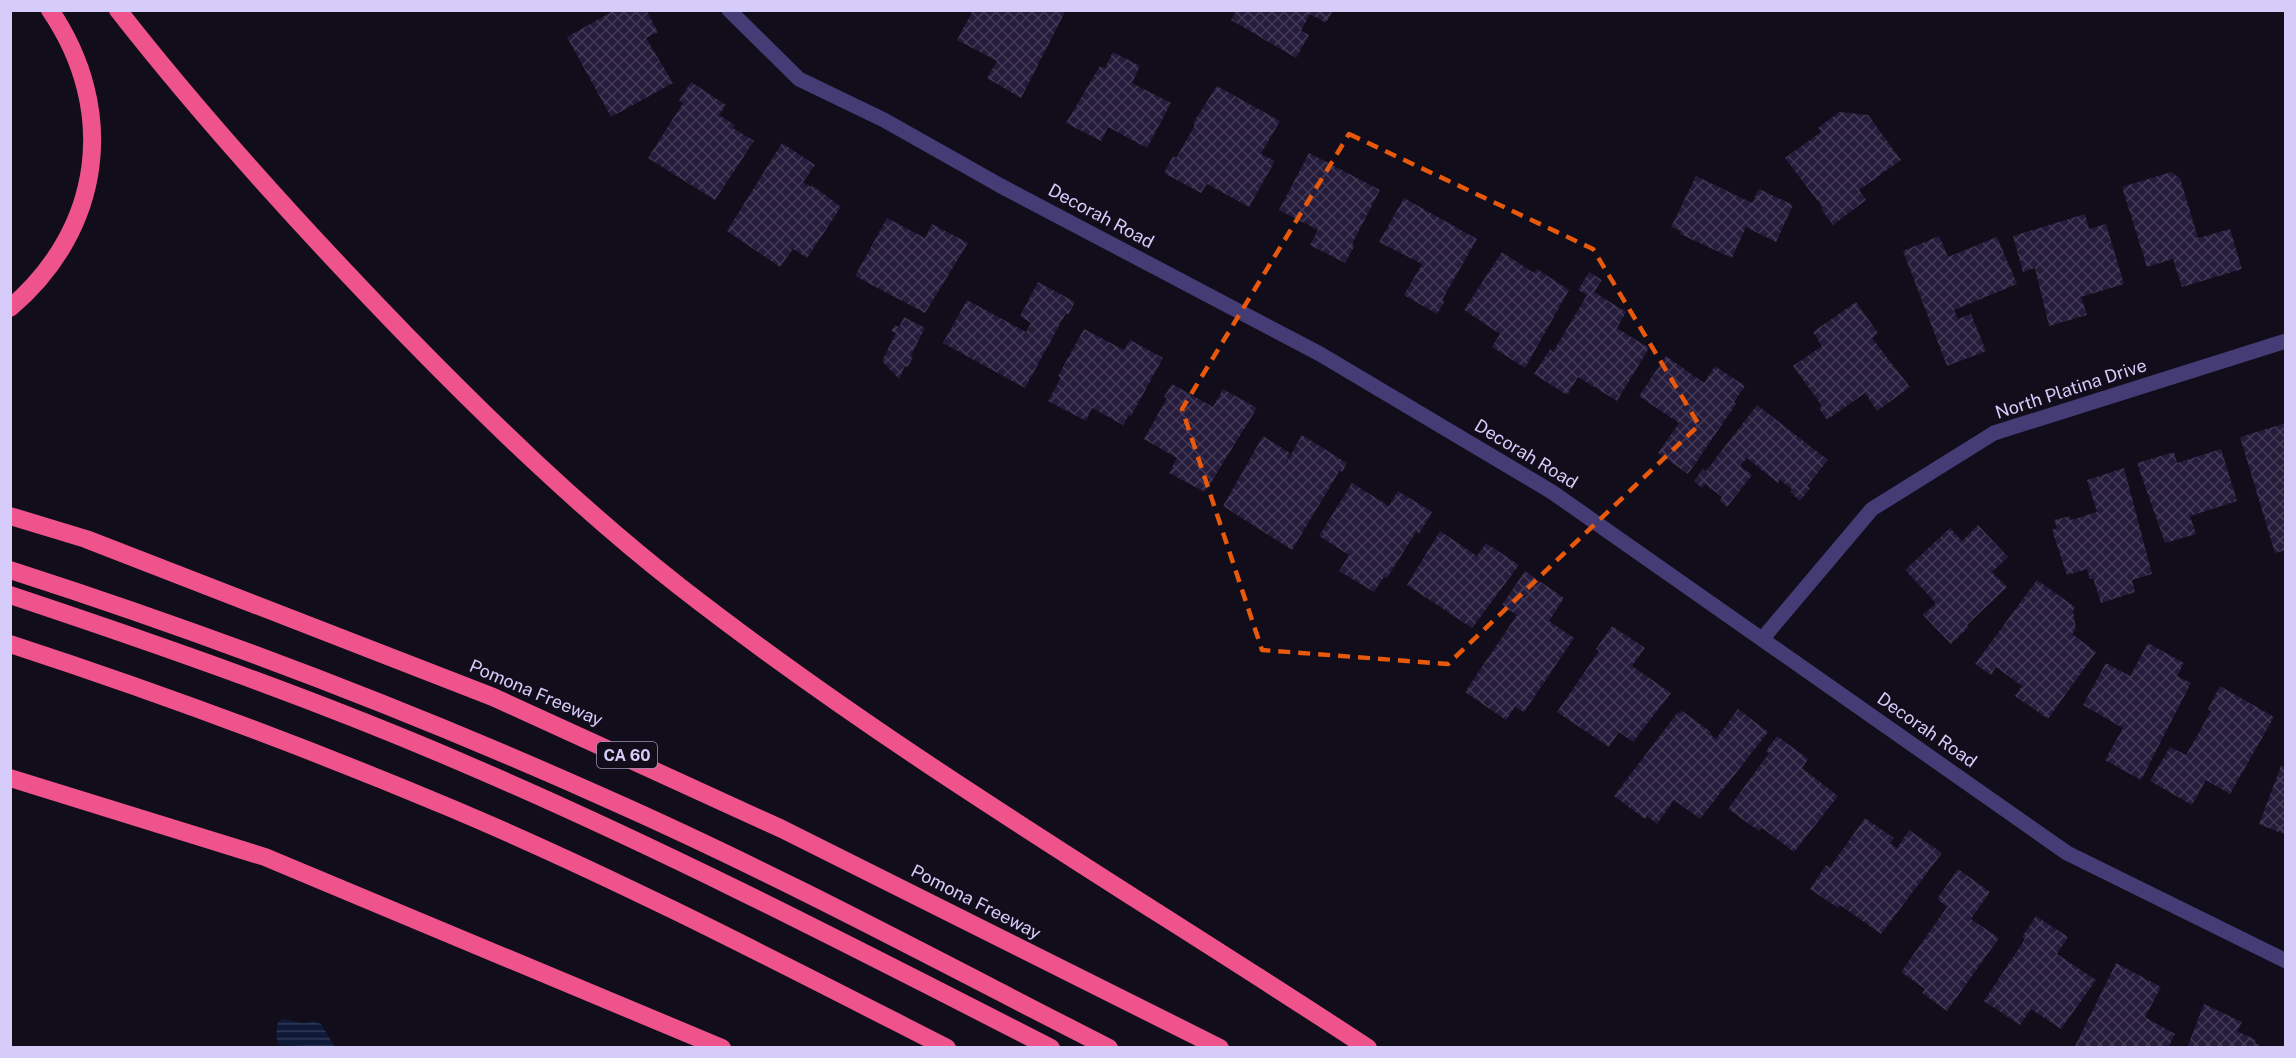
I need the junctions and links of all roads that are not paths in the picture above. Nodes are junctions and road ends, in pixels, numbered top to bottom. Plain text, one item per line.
1 (50, 10) edge
2 (118, 10) edge
3 (729, 10) edge
4 (10, 308) edge
5 (2286, 341) edge
6 (10, 516) edge
7 (10, 570) edge
8 (10, 595) edge
9 (1763, 638) junction
10 (10, 644) edge
11 (10, 778) edge
12 (2286, 960) edge
13 (722, 1047) edge
14 (947, 1047) edge
15 (1051, 1047) edge
16 (1109, 1047) edge
17 (1220, 1047) edge
18 (1368, 1047) edge

1 - 4 highway
2 - 18 highway
3 - 9 street, Decorah Road
5 - 9 street, North Platina Drive
6 - 17 highway, Pomona Freeway / CA 60
7 - 16 highway
8 - 15 highway
9 - 12 street, Decorah Road
10 - 14 highway
11 - 13 highway

